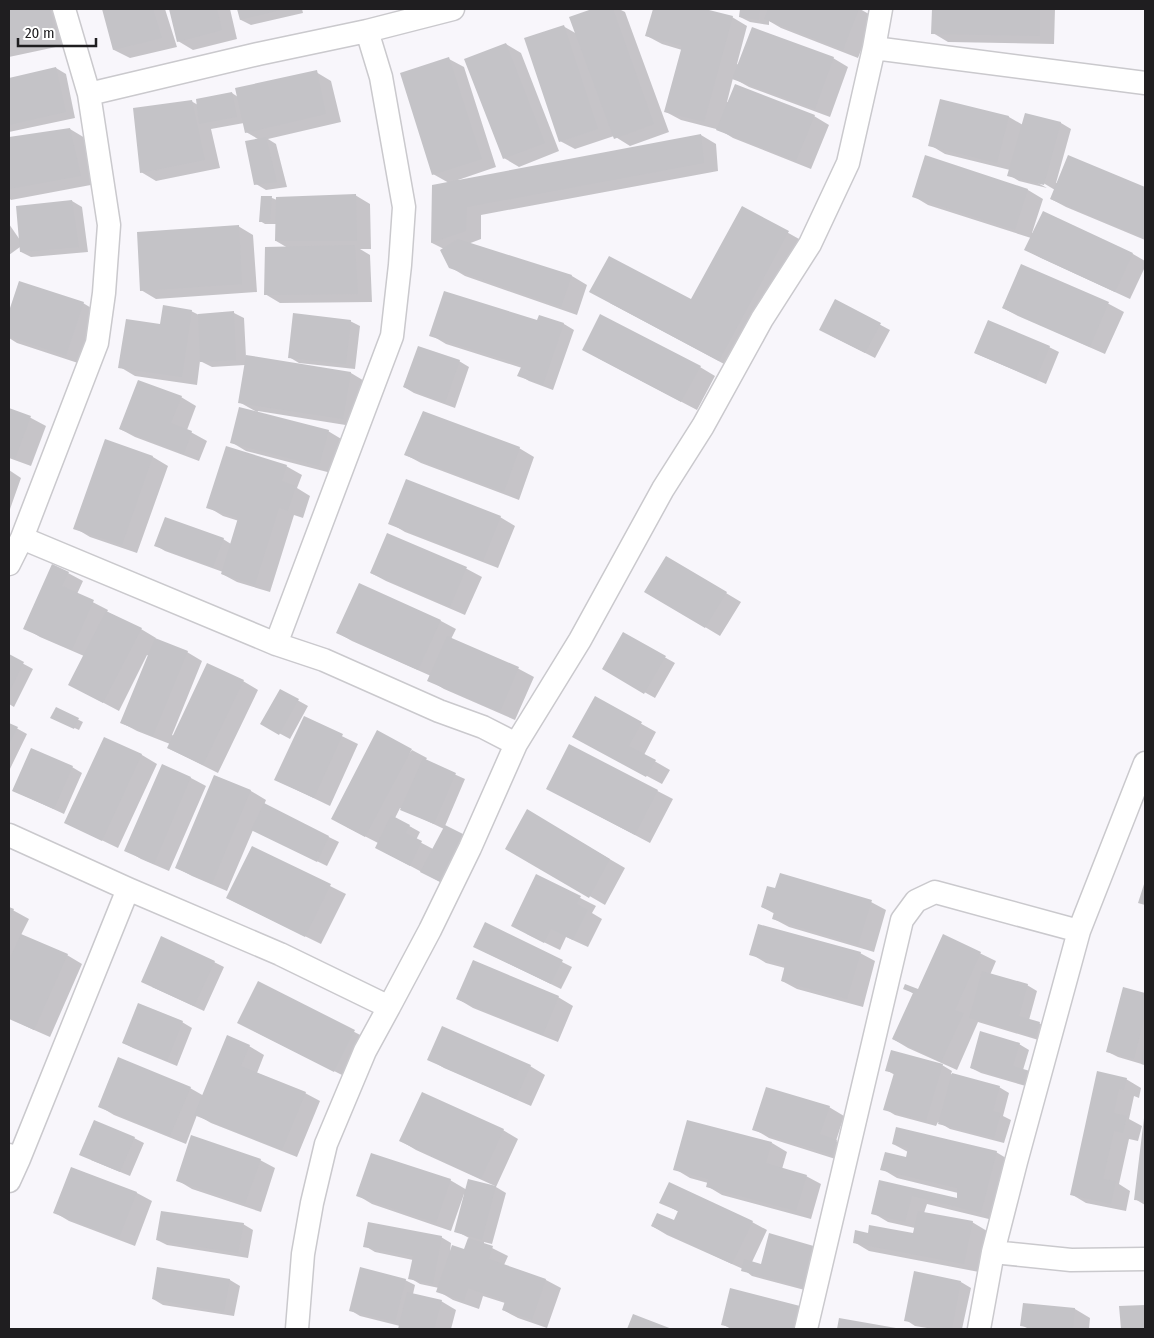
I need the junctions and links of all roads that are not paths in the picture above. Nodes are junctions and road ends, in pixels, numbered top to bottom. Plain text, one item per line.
1 (64, 9) edge
2 (452, 9) edge
3 (881, 9) edge
4 (367, 31) junction
5 (874, 48) junction
6 (1145, 83) edge
7 (89, 94) junction
8 (22, 538) junction
9 (9, 564) edge
10 (276, 644) junction
11 (516, 744) junction
12 (1145, 763) edge
13 (9, 835) edge
14 (128, 889) junction
15 (1079, 931) junction
16 (390, 1007) junction
17 (14, 1157) edge
18 (9, 1181) edge
19 (994, 1252) junction
20 (1145, 1259) edge
21 (297, 1329) edge
22 (806, 1329) edge
23 (978, 1329) edge

1 - 7 street
2 - 4 street
3 - 5 street
4 - 7 street
4 - 10 street
5 - 6 street
5 - 11 street
7 - 8 street
8 - 9 street
8 - 10 street
10 - 11 street
11 - 16 street
12 - 15 street
13 - 14 street
14 - 16 street
14 - 17 street
15 - 19 street
15 - 22 street
16 - 21 street
17 - 18 street
19 - 20 street
19 - 23 street

